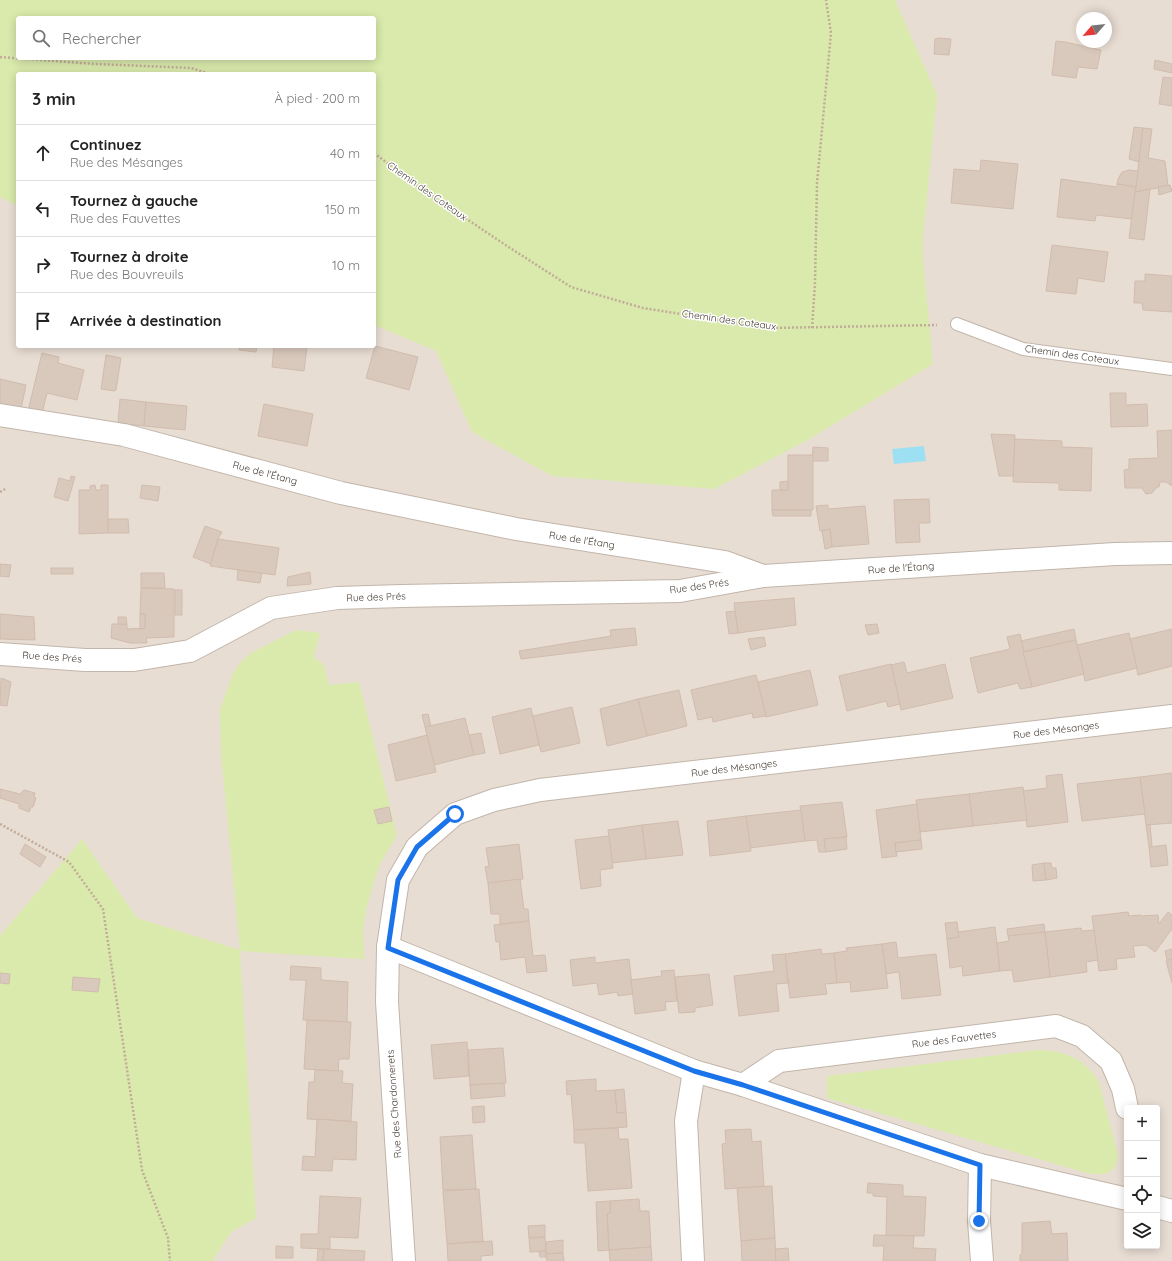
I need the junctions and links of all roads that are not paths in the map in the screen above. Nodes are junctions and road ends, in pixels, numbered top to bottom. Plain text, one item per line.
1 (957, 324) road end
2 (1172, 369) edge
3 (0, 415) edge
4 (1172, 553) edge
5 (763, 576) junction
6 (0, 654) edge
7 (1172, 716) edge
8 (388, 948) junction
9 (694, 1071) junction
10 (743, 1085) junction
11 (1126, 1105) edge
12 (980, 1165) junction
13 (1124, 1198) edge
14 (1160, 1208) edge
15 (1172, 1211) edge
16 (404, 1261) edge
17 (694, 1261) edge
18 (982, 1261) edge

1 - 2 lane, Chemin des Coteaux
3 - 5 street, Rue de l'Étang
4 - 5 street, Rue de l'Étang
5 - 6 street, Rue des Prés
7 - 8 street, Rue des Mésanges
8 - 9 street
8 - 16 street, Rue des Chardonnerets
9 - 10 street
9 - 17 street
10 - 11 street, Rue des Fauvettes
10 - 12 street
12 - 13 street
12 - 18 street
14 - 15 street

